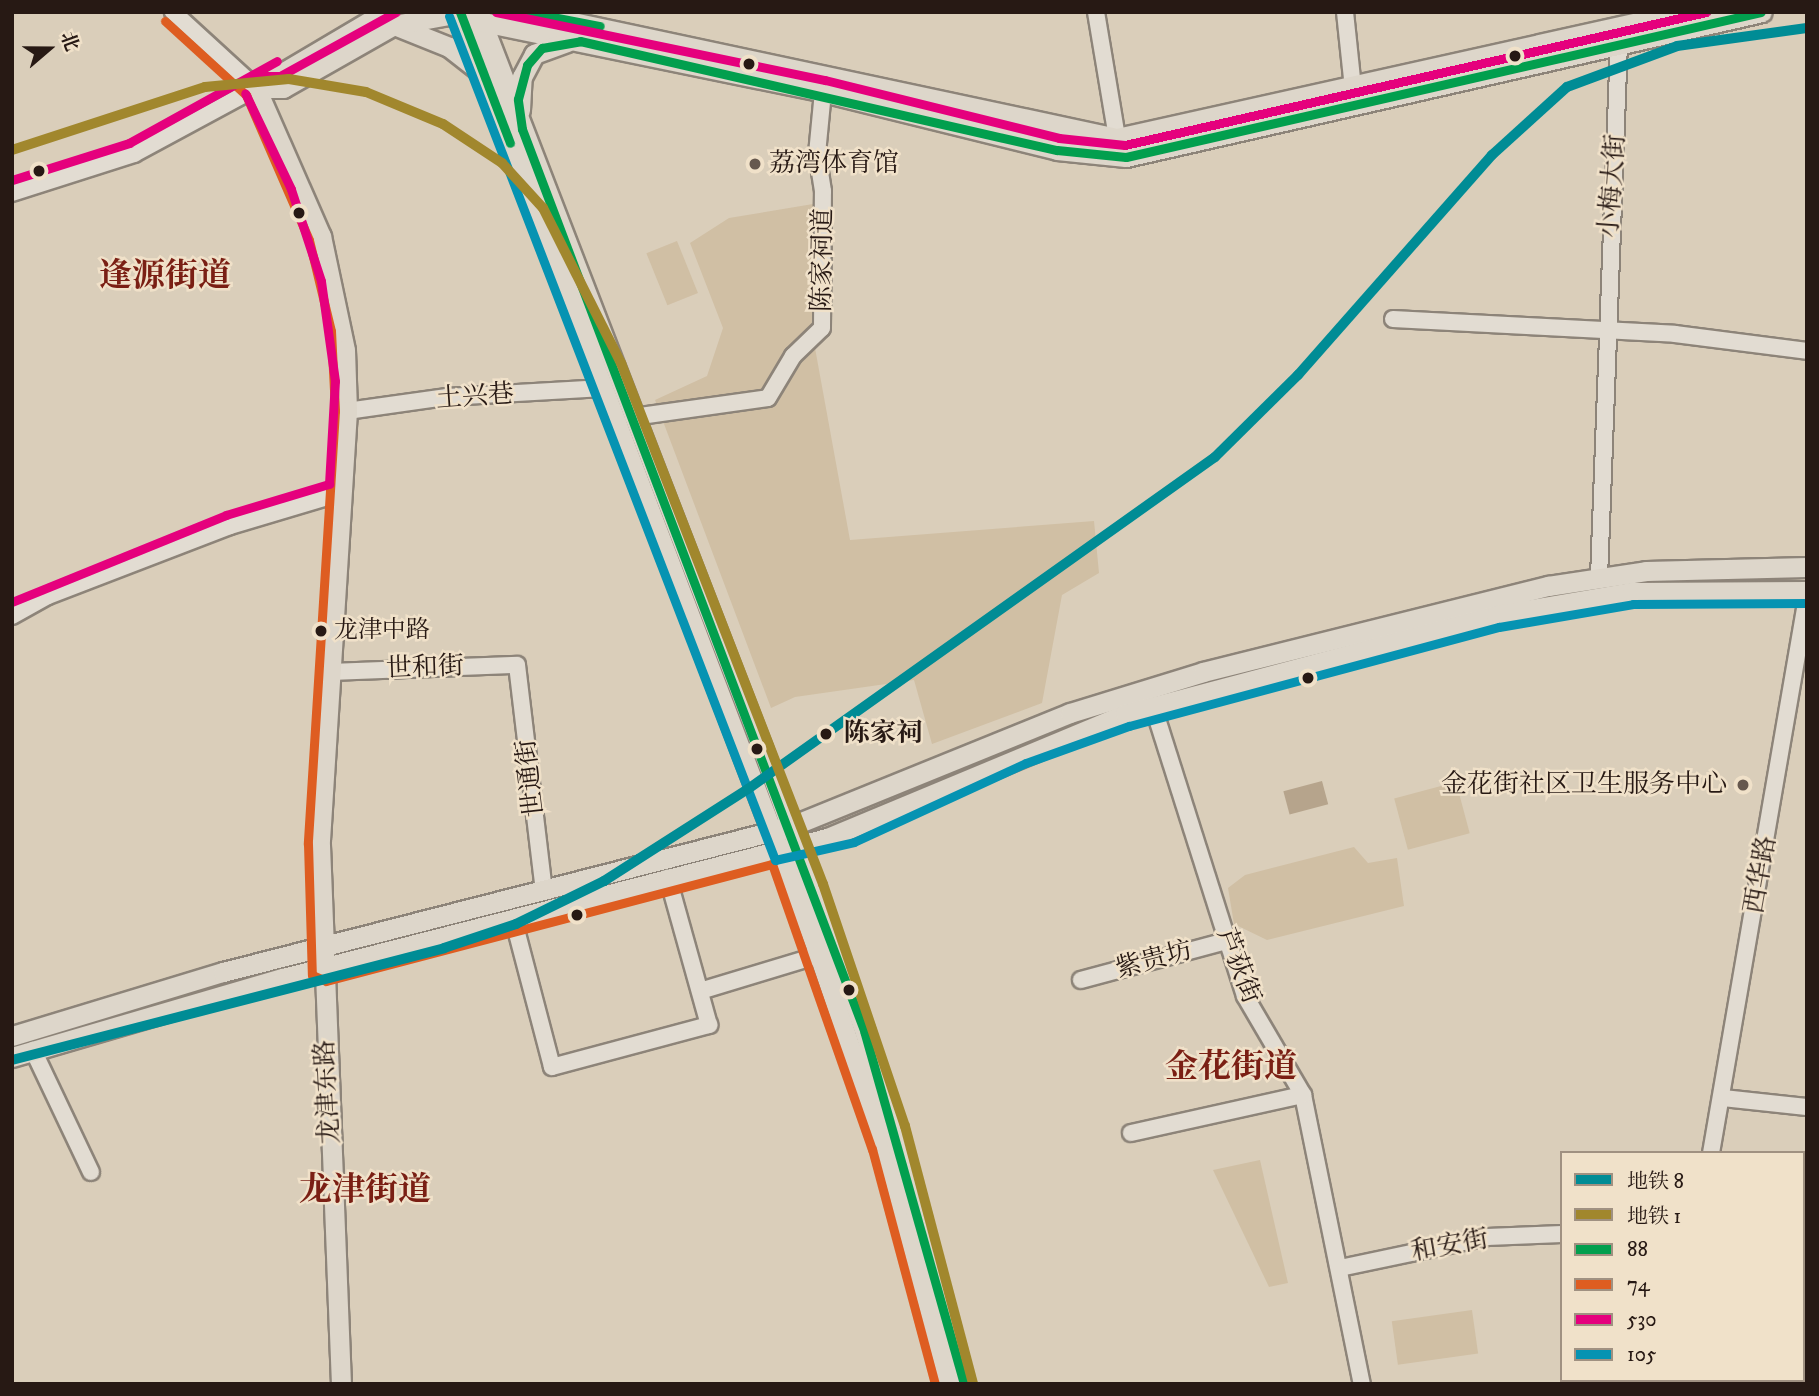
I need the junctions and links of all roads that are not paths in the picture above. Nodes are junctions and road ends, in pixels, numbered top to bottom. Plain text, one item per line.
1 (173, 12) edge
2 (372, 12) edge
3 (526, 12) edge
4 (562, 12) edge
5 (1096, 12) edge
6 (1345, 12) edge
7 (1683, 12) edge
8 (1762, 12) edge
9 (470, 15) edge
10 (389, 19) edge
11 (604, 27) junction
12 (345, 33) junction
13 (580, 41) junction
14 (1619, 42) junction
15 (485, 76) junction
16 (256, 88) junction
17 (823, 92) junction
18 (1354, 97) junction
19 (522, 129) junction
20 (1118, 138) junction
21 (12, 193) edge
22 (1393, 319) dead end
23 (1603, 330) junction
24 (1807, 351) edge
25 (604, 388) junction
26 (347, 411) junction
27 (633, 417) junction
28 (341, 493) junction
29 (1807, 567) edge
30 (1767, 568) junction
31 (1599, 578) junction
32 (1766, 591) junction
33 (1807, 591) edge
34 (1807, 597) edge
35 (12, 616) edge
36 (517, 665) joint
37 (332, 672) junction
38 (1153, 706) junction
39 (754, 751) junction
40 (785, 839) junction
41 (668, 878) junction
42 (544, 891) junction
43 (513, 919) junction
44 (1227, 941) junction
45 (321, 948) junction
46 (819, 955) junction
47 (323, 969) junction
48 (1081, 980) dead end
49 (699, 991) junction
50 (12, 1036) edge
51 (33, 1050) junction
52 (12, 1057) edge
53 (1303, 1095) junction
54 (1723, 1098) junction
55 (1807, 1107) edge
56 (1131, 1133) dead end
57 (1710, 1151) edge
58 (91, 1172) dead end
59 (1560, 1234) edge
60 (1340, 1268) junction
61 (341, 1384) edge
62 (948, 1384) edge
63 (964, 1384) edge
64 (1363, 1384) edge

1 - 16 street
2 - 12 main road
3 - 11 main road
4 - 11 main road
5 - 20 street
6 - 18 street
7 - 18 main road
8 - 14 main road
9 - 10 main road
9 - 13 main road
9 - 15 main road
9 - 19 main road
10 - 12 main road
10 - 15 main road
10 - 16 main road
11 - 20 main road
12 - 16 main road
13 - 17 main road
13 - 19 main road
14 - 18 main road
14 - 23 street, 小梅大街
15 - 25 main road
16 - 21 street
16 - 26 main road
17 - 18 main road
17 - 27 street, 陈家祠道
18 - 20 main road
19 - 27 main road
22 - 23 street
23 - 24 street
23 - 31 street, 小梅大街
25 - 26 street, 土兴巷
25 - 39 main road
26 - 28 main road
27 - 39 main road
28 - 35 street
28 - 37 main road
29 - 30 main road
30 - 31 main road
30 - 32 street
31 - 40 main road
32 - 33 main road
32 - 38 main road
34 - 54 street, 西华路
36 - 37 street, 世和街
36 - 42 street, 世通街
37 - 45 main road
38 - 40 main road
38 - 44 street, 芦荻街
39 - 40 main road
40 - 41 main road
40 - 42 main road
40 - 46 main road
40 - 63 main road
41 - 43 main road
41 - 49 street
42 - 45 main road
43 - 47 main road
43 - 49 street
44 - 48 street, 紫贵坊
44 - 53 street, 芦荻街
45 - 47 main road
45 - 50 main road
46 - 49 street
46 - 62 main road
47 - 51 main road
47 - 61 main road, 龙津东路
51 - 52 main road
51 - 58 street
53 - 56 street
53 - 60 street, 芦荻街
54 - 55 street
54 - 57 street, 西华路
59 - 60 street, 和安街
60 - 64 street, 芦荻街

